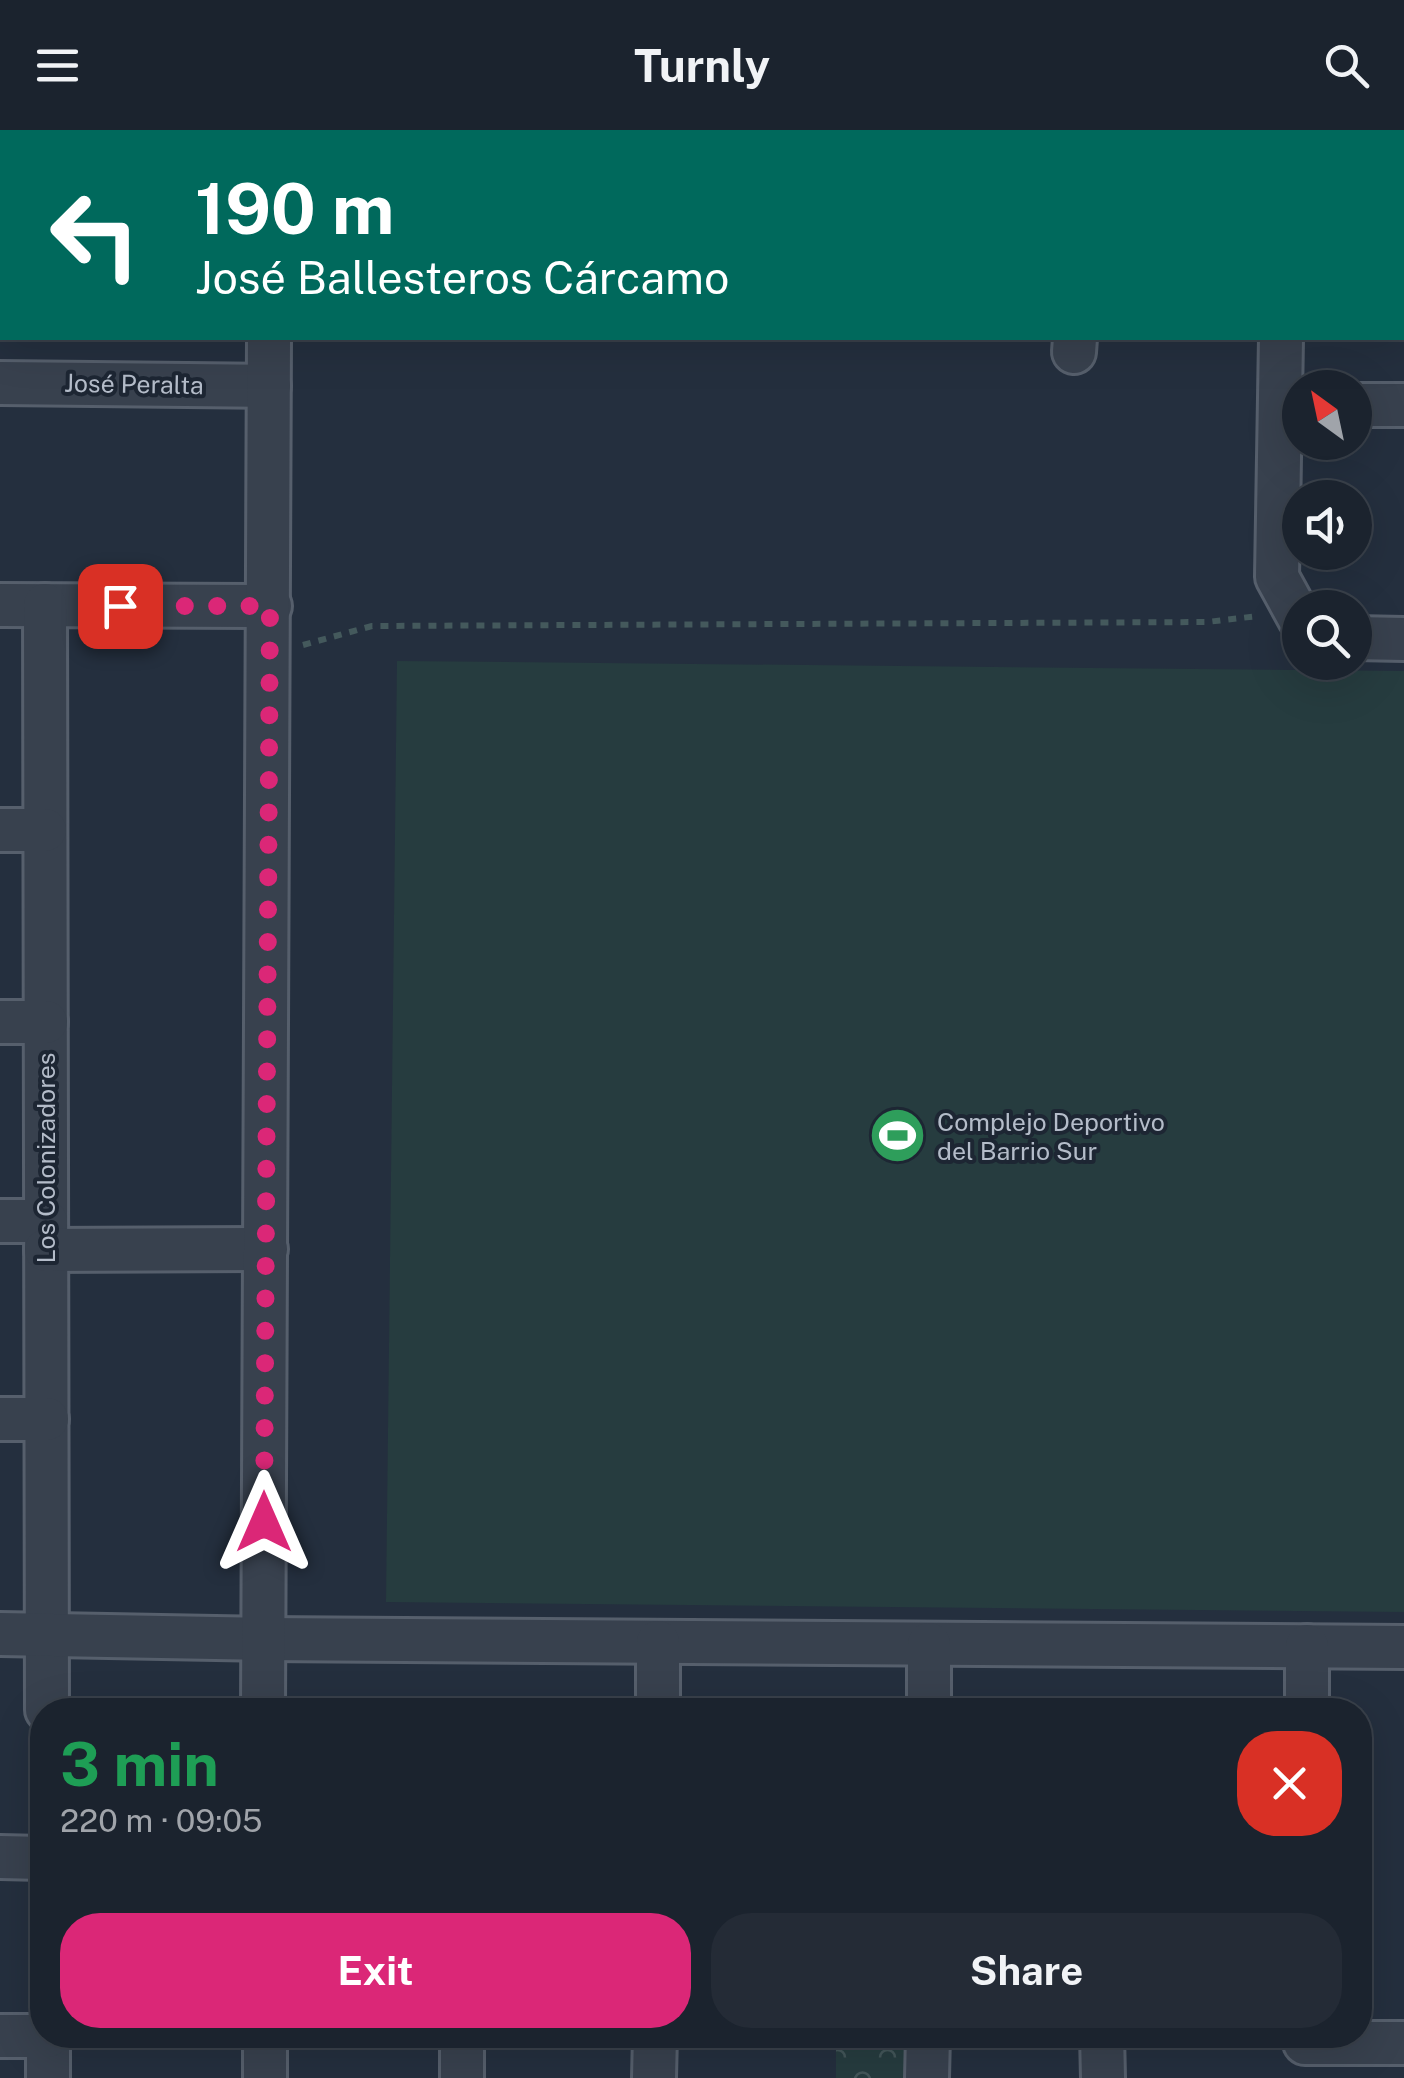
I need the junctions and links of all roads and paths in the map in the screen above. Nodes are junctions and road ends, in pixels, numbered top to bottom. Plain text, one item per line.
1 (269, 340) edge
2 (1281, 340) edge
3 (1285, 370) edge
4 (0, 383) edge
5 (268, 386) junction
6 (1372, 405) edge
7 (1404, 405) edge
8 (1285, 460) edge
9 (1283, 590) edge
10 (0, 606) edge
11 (45, 606) junction
12 (270, 606) junction
13 (1282, 616) edge
14 (1372, 638) edge
15 (1404, 638) edge
16 (270, 655) junction
17 (0, 830) edge
18 (46, 830) junction
19 (0, 1022) edge
20 (46, 1022) junction
21 (0, 1222) edge
22 (46, 1236) junction
23 (266, 1249) junction
24 (0, 1419) edge
25 (47, 1419) junction
26 (0, 1634) edge
27 (47, 1634) junction
28 (263, 1640) junction
29 (658, 1642) junction
30 (929, 1644) junction
31 (1307, 1646) junction
32 (1404, 1646) edge
33 (47, 1698) edge
34 (264, 1698) edge
35 (658, 1698) edge
36 (929, 1698) edge
37 (1306, 1698) edge
38 (0, 1857) edge
39 (30, 1858) edge
40 (0, 2036) edge
41 (30, 2036) edge
42 (1404, 2044) edge
43 (1372, 2047) edge
44 (48, 2048) edge
45 (265, 2048) edge
46 (462, 2048) edge
47 (655, 2048) edge
48 (928, 2048) edge
49 (1102, 2048) edge
50 (1354, 2048) edge
51 (1305, 2052) edge
52 (48, 2078) edge
53 (265, 2078) edge
54 (462, 2078) edge
55 (654, 2078) edge
56 (927, 2078) edge
57 (1103, 2078) edge

1 - 5 street
2 - 3 street
4 - 5 street, José Peralta
5 - 12 street
6 - 7 street
8 - 9 street
10 - 11 street
11 - 12 street
11 - 18 street, Los Colonizadores
12 - 16 street
13 - 16 path
14 - 15 street
16 - 23 street
17 - 18 street
18 - 20 street, Los Colonizadores
19 - 20 street
20 - 22 street, Los Colonizadores
21 - 22 street
22 - 23 street
22 - 25 street, Los Colonizadores
23 - 28 street
24 - 25 street
25 - 27 street, Los Colonizadores
26 - 27 street
27 - 28 street
27 - 33 street, Los Colonizadores
28 - 29 street
28 - 34 street
29 - 30 street
29 - 35 street
30 - 31 street
30 - 36 street
31 - 32 street
31 - 37 street
38 - 39 street
40 - 41 street
42 - 43 street
44 - 52 street
45 - 53 street
46 - 54 street
47 - 55 street
48 - 56 street
49 - 57 street
50 - 51 street

